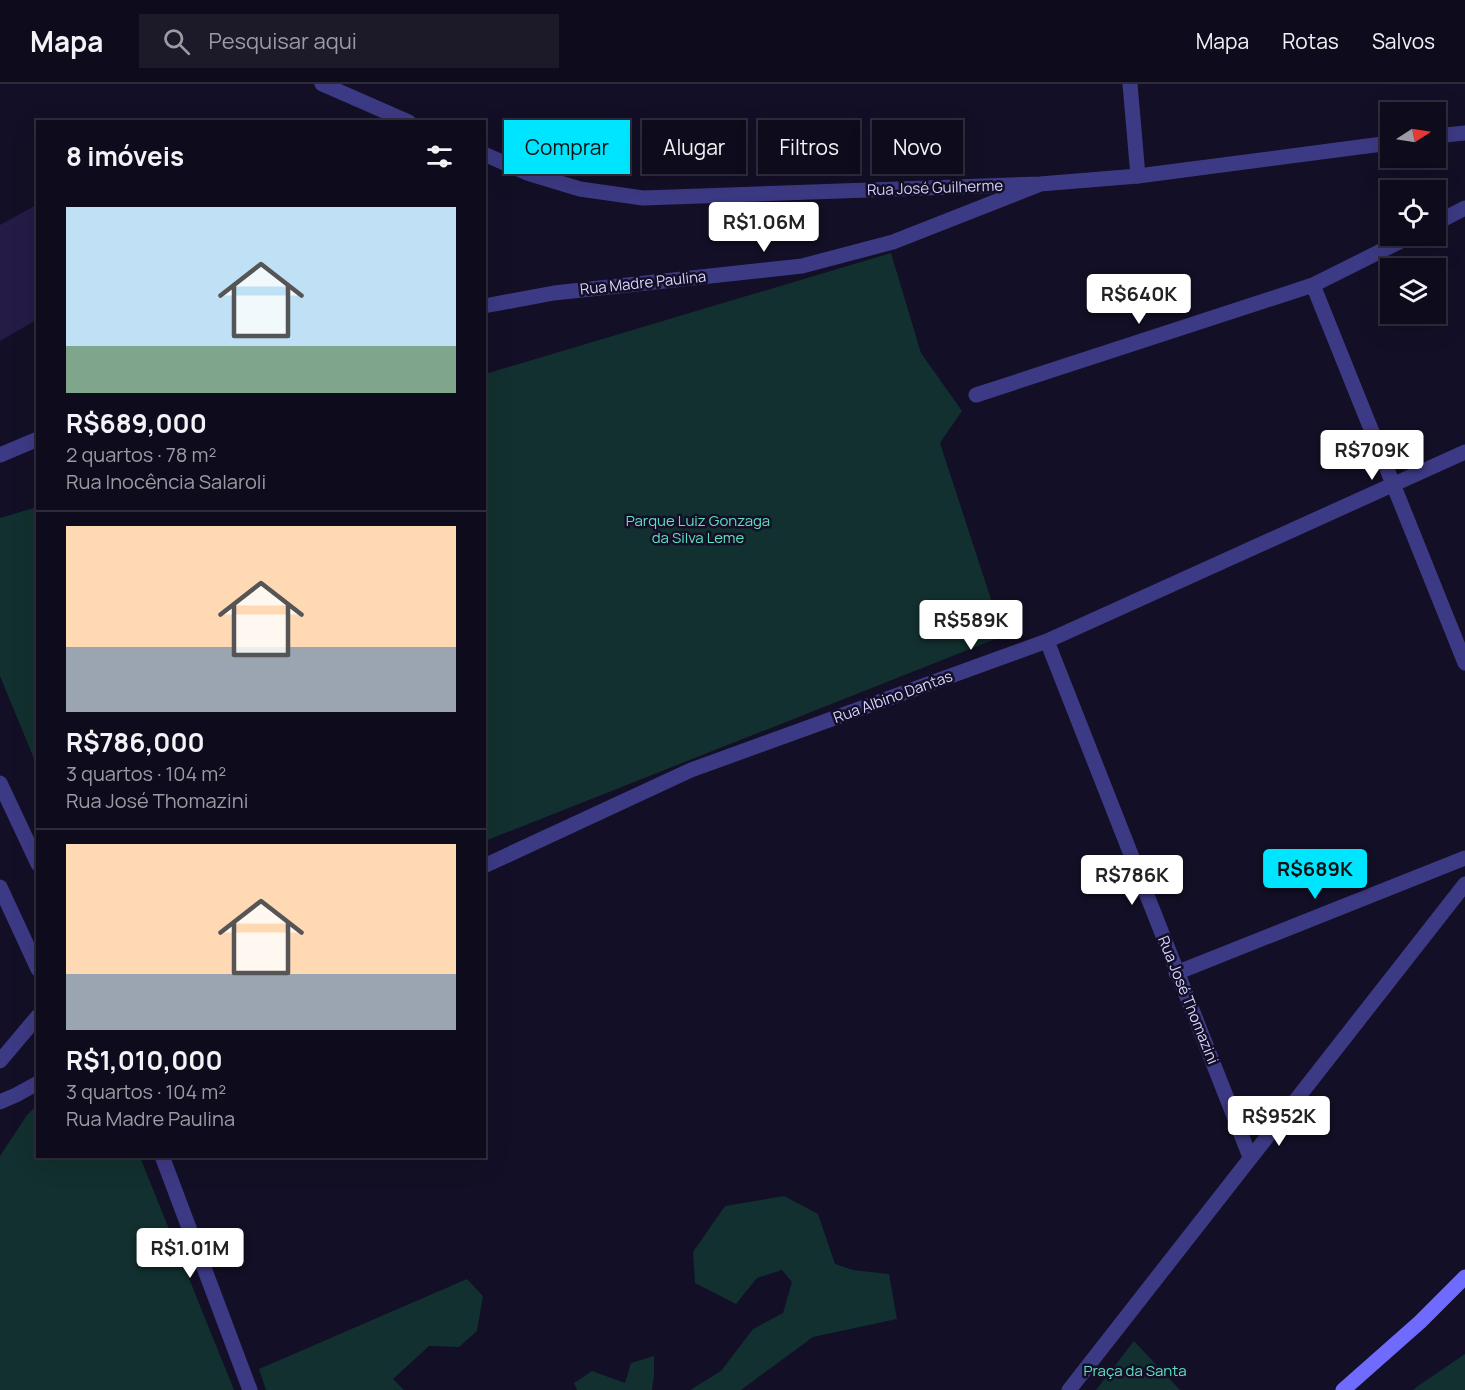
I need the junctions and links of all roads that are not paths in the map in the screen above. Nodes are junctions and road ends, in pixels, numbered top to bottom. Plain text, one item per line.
1 (322, 84) edge
2 (1130, 84) edge
3 (404, 120) edge
4 (1465, 132) edge
5 (1446, 135) edge
6 (1380, 143) edge
7 (486, 155) edge
8 (1138, 176) junction
9 (1040, 184) junction
10 (1465, 208) edge
11 (1446, 218) edge
12 (1391, 246) edge
13 (1313, 285) junction
14 (486, 306) edge
15 (976, 395) dead end
16 (36, 440) edge
17 (1465, 452) edge
18 (0, 455) edge
19 (1392, 485) junction
20 (1047, 642) junction
21 (1465, 663) edge
22 (0, 783) edge
23 (1465, 858) edge
24 (36, 860) edge
25 (486, 865) edge
26 (1465, 884) edge
27 (0, 887) edge
28 (36, 965) edge
29 (1176, 973) junction
30 (36, 1018) edge
31 (0, 1061) edge
32 (36, 1084) edge
33 (0, 1102) edge
34 (1250, 1157) junction
35 (163, 1158) edge
36 (1465, 1277) edge
37 (250, 1390) edge
38 (1069, 1390) edge
39 (1343, 1390) edge

1 - 3 street
2 - 8 street
4 - 5 street
6 - 8 street, Rua José Guilherme
7 - 9 street, Rua José Guilherme
8 - 9 street, Rua José Guilherme
9 - 14 street, Rua Madre Paulina
10 - 11 street
12 - 13 street
13 - 15 street
13 - 19 street
16 - 18 street
17 - 19 street, Rua Albino Dantas
19 - 20 street, Rua Albino Dantas
19 - 21 street
20 - 25 street, Rua Albino Dantas
20 - 29 street, Rua José Thomazini
22 - 24 street
23 - 29 street
26 - 34 street
27 - 28 street
29 - 34 street, Rua José Thomazini
30 - 31 street
32 - 33 street
34 - 38 street
35 - 37 street
36 - 39 main road

